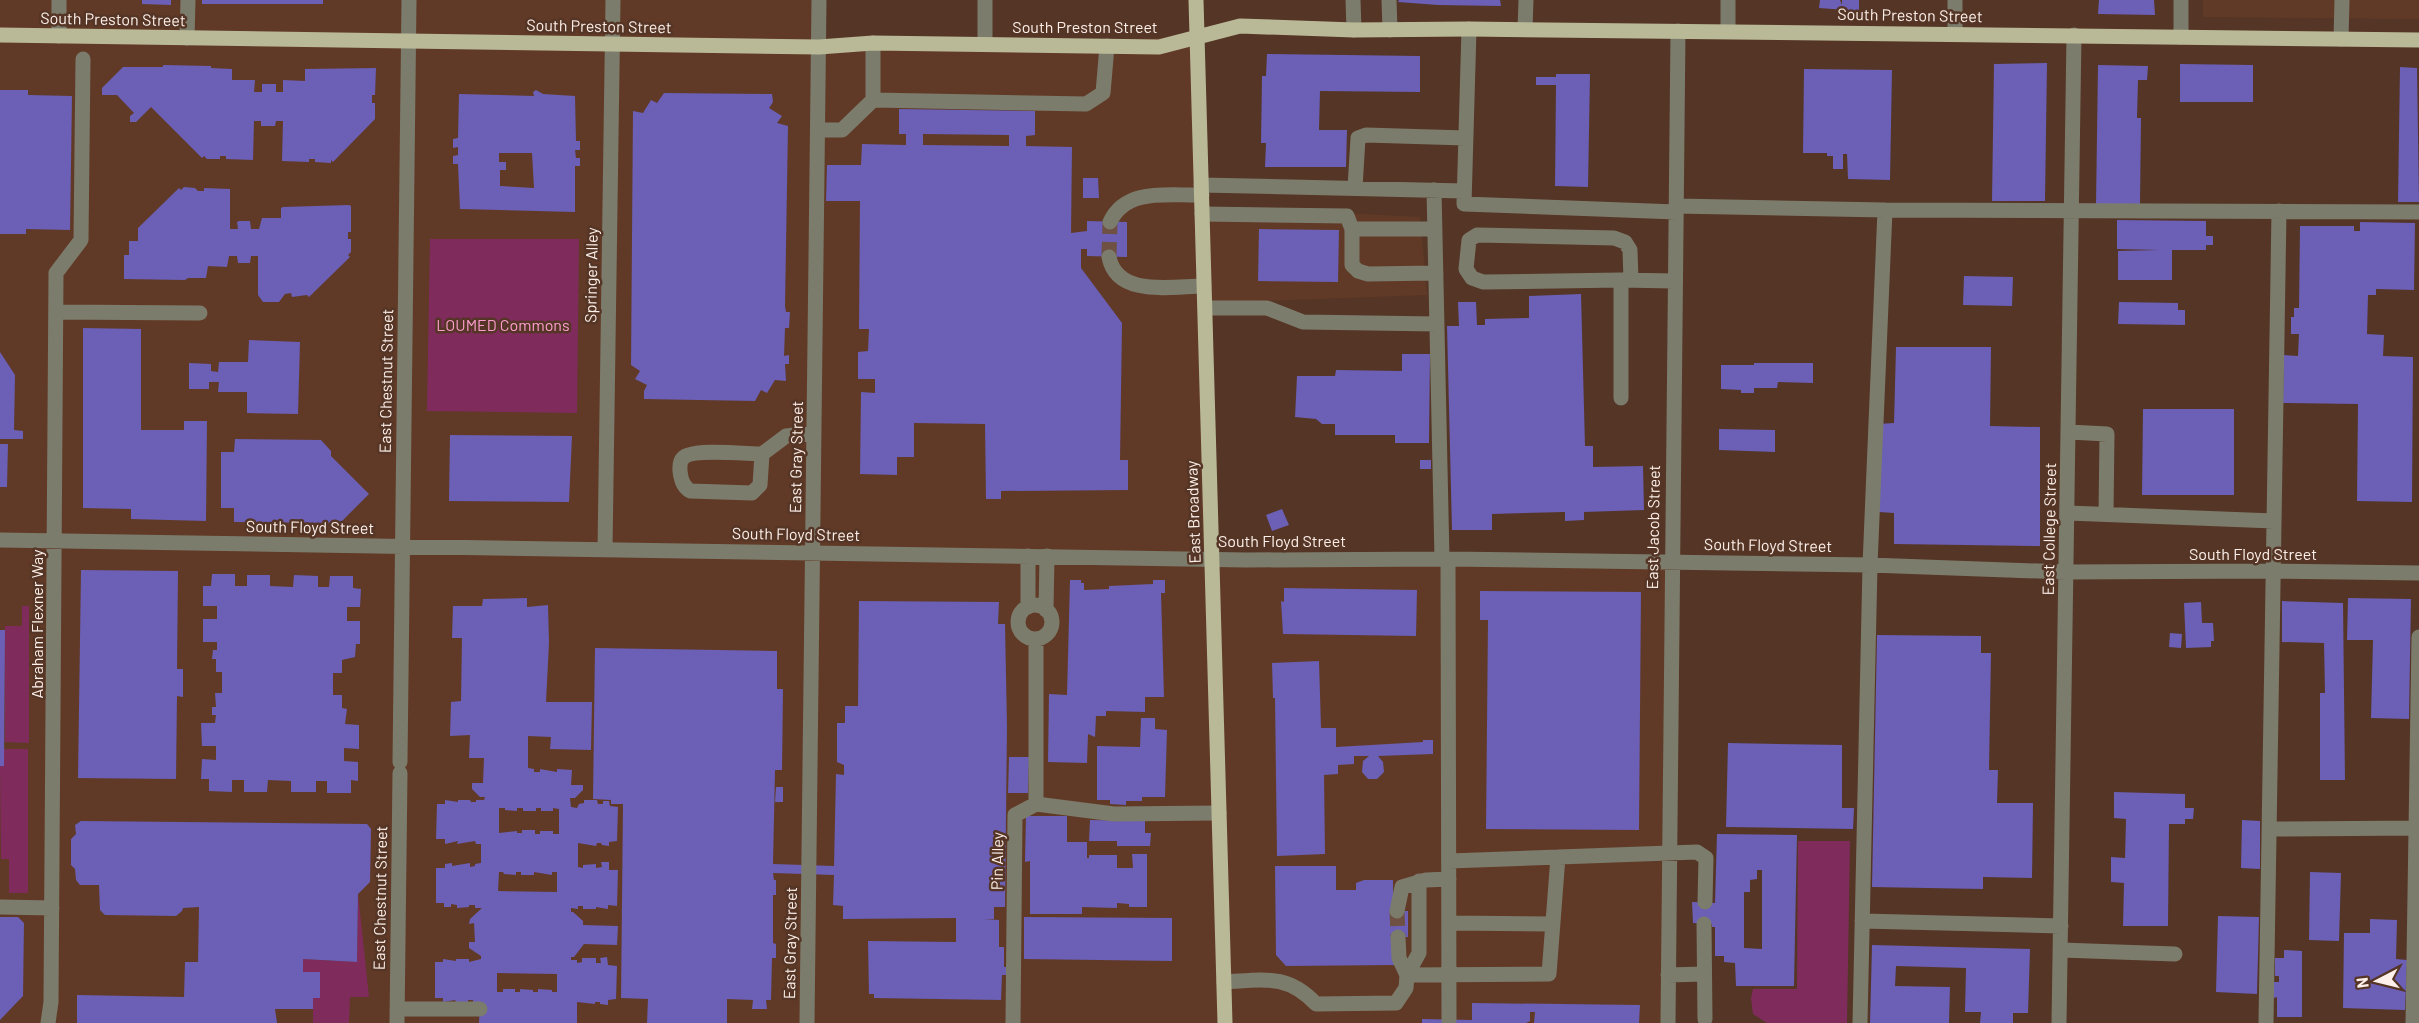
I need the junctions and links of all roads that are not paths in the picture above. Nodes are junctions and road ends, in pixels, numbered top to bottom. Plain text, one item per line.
1 (59, 0) edge
2 (188, 0) edge
3 (409, 0) edge
4 (613, 0) edge
5 (819, 0) edge
6 (985, 0) edge
7 (1197, 0) edge
8 (1353, 0) edge
9 (1389, 0) edge
10 (1526, 0) edge
11 (1728, 0) edge
12 (1955, 0) edge
13 (2181, 0) edge
14 (2342, 0) edge
15 (1469, 28) junction
16 (1525, 29) junction
17 (1354, 30) junction
18 (1389, 30) junction
19 (1678, 31) junction
20 (1728, 32) junction
21 (1955, 34) junction
22 (0, 35) edge
23 (2074, 35) junction
24 (59, 36) junction
25 (1197, 36) junction
26 (2181, 37) junction
27 (187, 38) junction
28 (2341, 39) junction
29 (2419, 40) edge
30 (408, 41) junction
31 (873, 43) junction
32 (612, 44) junction
33 (985, 44) junction
34 (1107, 46) junction
35 (819, 47) junction
36 (83, 59) dead end
37 (873, 100) junction
38 (818, 130) junction
39 (1466, 138) junction
40 (1355, 188) junction
41 (1202, 190) junction
42 (1434, 190) junction
43 (1464, 190) junction
44 (1676, 209) junction
45 (1885, 210) junction
46 (2072, 211) junction
47 (2279, 211) junction
48 (2419, 212) edge
49 (1202, 214) junction
50 (1110, 222) tunnel mouth
51 (1352, 229) junction
52 (1435, 229) junction
53 (1109, 257) tunnel mouth
54 (1436, 273) junction
55 (1626, 280) junction
56 (1674, 281) junction
57 (1204, 286) junction
58 (1205, 308) junction
59 (56, 312) junction
60 (200, 313) dead end
61 (1437, 324) junction
62 (1622, 398) dead end
63 (2069, 432) junction
64 (814, 434) junction
65 (762, 454) junction
66 (2068, 513) junction
67 (2106, 514) junction
68 (2274, 522) junction
69 (0, 540) edge
70 (55, 541) junction
71 (402, 547) junction
72 (605, 549) junction
73 (813, 553) junction
74 (1028, 556) junction
75 (1047, 556) junction
76 (1212, 559) junction
77 (1445, 559) junction
78 (1671, 562) junction
79 (1870, 565) junction
80 (2273, 571) junction
81 (2066, 572) junction
82 (2419, 573) edge
83 (1028, 607) junction
84 (1046, 610) junction
85 (2419, 637) edge
86 (1036, 639) junction
87 (1035, 804) junction
88 (1219, 813) junction
89 (2417, 828) edge
90 (2270, 829) junction
91 (1669, 854) junction
92 (1558, 857) junction
93 (1449, 861) junction
94 (2417, 874) edge
95 (1449, 879) junction
96 (1419, 882) junction
97 (1705, 903) dead end
98 (0, 907) edge
99 (52, 908) junction
100 (1397, 912) tunnel mouth
101 (1862, 921) junction
102 (1449, 923) junction
103 (1553, 924) junction
104 (1704, 924) dead end
105 (2061, 926) junction
106 (1398, 937) tunnel mouth
107 (2061, 950) junction
108 (2416, 953) edge
109 (2175, 954) dead end
110 (1704, 974) junction
111 (1407, 975) junction
112 (1449, 975) junction
113 (1668, 975) junction
114 (1224, 982) junction
115 (480, 1010) dead end
116 (397, 1016) edge
117 (1705, 1019) dead end
118 (49, 1020) edge
119 (1449, 1020) dead end
120 (807, 1023) edge
121 (1013, 1023) edge
122 (1225, 1023) edge
123 (1668, 1023) edge
124 (1860, 1023) edge
125 (2059, 1023) edge
126 (2266, 1023) edge
127 (2413, 1023) edge

1 - 24 street
2 - 27 street
3 - 30 street, East Chestnut Street
4 - 32 street, Springer Alley
5 - 35 street, East Gray Street
6 - 33 street
7 - 25 main road, East Broadway
8 - 17 street
9 - 18 street
10 - 16 street
11 - 20 street
12 - 21 street
13 - 26 street
14 - 28 street
15 - 16 main road, South Preston Street
15 - 18 main road, South Preston Street
15 - 39 street
16 - 19 main road, South Preston Street
17 - 18 main road, South Preston Street
17 - 25 main road, South Preston Street
19 - 20 main road, South Preston Street
19 - 44 street, East Jacob Street
20 - 21 main road, South Preston Street
21 - 23 main road, South Preston Street
22 - 24 main road, South Preston Street
23 - 26 main road, South Preston Street
23 - 46 street, East College Street
24 - 27 main road, South Preston Street
25 - 34 main road, South Preston Street
25 - 41 main road, East Broadway
26 - 28 main road, South Preston Street
27 - 30 main road, South Preston Street
28 - 29 main road, South Preston Street
30 - 32 main road, South Preston Street
30 - 71 street, East Chestnut Street
31 - 33 main road, South Preston Street
31 - 35 main road, South Preston Street
31 - 37 street
32 - 35 main road, South Preston Street
32 - 72 street, Springer Alley
33 - 34 main road, South Preston Street
34 - 37 street
35 - 38 street, East Gray Street
36 - 59 street, Abraham Flexner Way
37 - 38 street
38 - 64 street, East Gray Street
39 - 40 street
39 - 43 street
40 - 41 street
40 - 42 street
41 - 49 main road, East Broadway
41 - 50 street
42 - 43 street
42 - 52 street
43 - 44 street
44 - 45 street
44 - 56 street, East Jacob Street
45 - 46 street
45 - 79 street
46 - 47 street
46 - 63 street, East College Street
47 - 48 street
47 - 68 street
49 - 51 street
49 - 57 main road, East Broadway
51 - 52 street
51 - 54 street
52 - 54 street
53 - 57 street
54 - 61 street
55 - 55 street
55 - 56 street
55 - 62 street
56 - 78 street, East Jacob Street
57 - 58 main road, East Broadway
58 - 61 street
58 - 76 main road, East Broadway
59 - 60 street
59 - 70 street, Abraham Flexner Way
61 - 77 street
63 - 66 street, East College Street
63 - 67 street
64 - 65 street
64 - 73 street, East Gray Street
65 - 65 street
66 - 67 street
66 - 81 street, East College Street
67 - 68 street
68 - 80 street
69 - 70 street, South Floyd Street
70 - 71 street, South Floyd Street
70 - 99 street, Abraham Flexner Way
71 - 72 street, South Floyd Street
71 - 116 street, East Chestnut Street
72 - 73 street, South Floyd Street
73 - 74 street, South Floyd Street
73 - 120 street, East Gray Street
74 - 75 street, South Floyd Street
74 - 83 street
75 - 76 street, South Floyd Street
75 - 84 street
76 - 77 street, South Floyd Street
76 - 88 main road, East Broadway
77 - 78 street, South Floyd Street
77 - 93 street
78 - 79 street, South Floyd Street
78 - 91 street, East Jacob Street
79 - 81 street, South Floyd Street
79 - 101 street
80 - 81 street, South Floyd Street
80 - 82 street, South Floyd Street
80 - 90 street
81 - 105 street, East College Street
83 - 84 street
83 - 86 street
84 - 86 street
85 - 89 street
86 - 87 street
87 - 88 street
87 - 121 street, Pin Alley
88 - 114 main road, East Broadway
89 - 90 street
89 - 94 street
90 - 126 street
91 - 92 street
91 - 97 street
91 - 113 street, East Jacob Street
92 - 93 street
92 - 103 street
93 - 95 street
94 - 108 street
95 - 96 street
95 - 102 street
96 - 100 street
96 - 111 street
98 - 99 street
99 - 118 street, Abraham Flexner Way
101 - 105 street
101 - 124 street
102 - 103 street
102 - 112 street
103 - 112 street
104 - 110 street
105 - 107 street, East College Street
106 - 111 street
107 - 109 street
107 - 125 street, East College Street
108 - 127 street
110 - 113 street
110 - 117 street
111 - 112 street
111 - 114 street
112 - 119 street
113 - 123 street, East Jacob Street
114 - 122 main road, East Broadway
115 - 116 street

